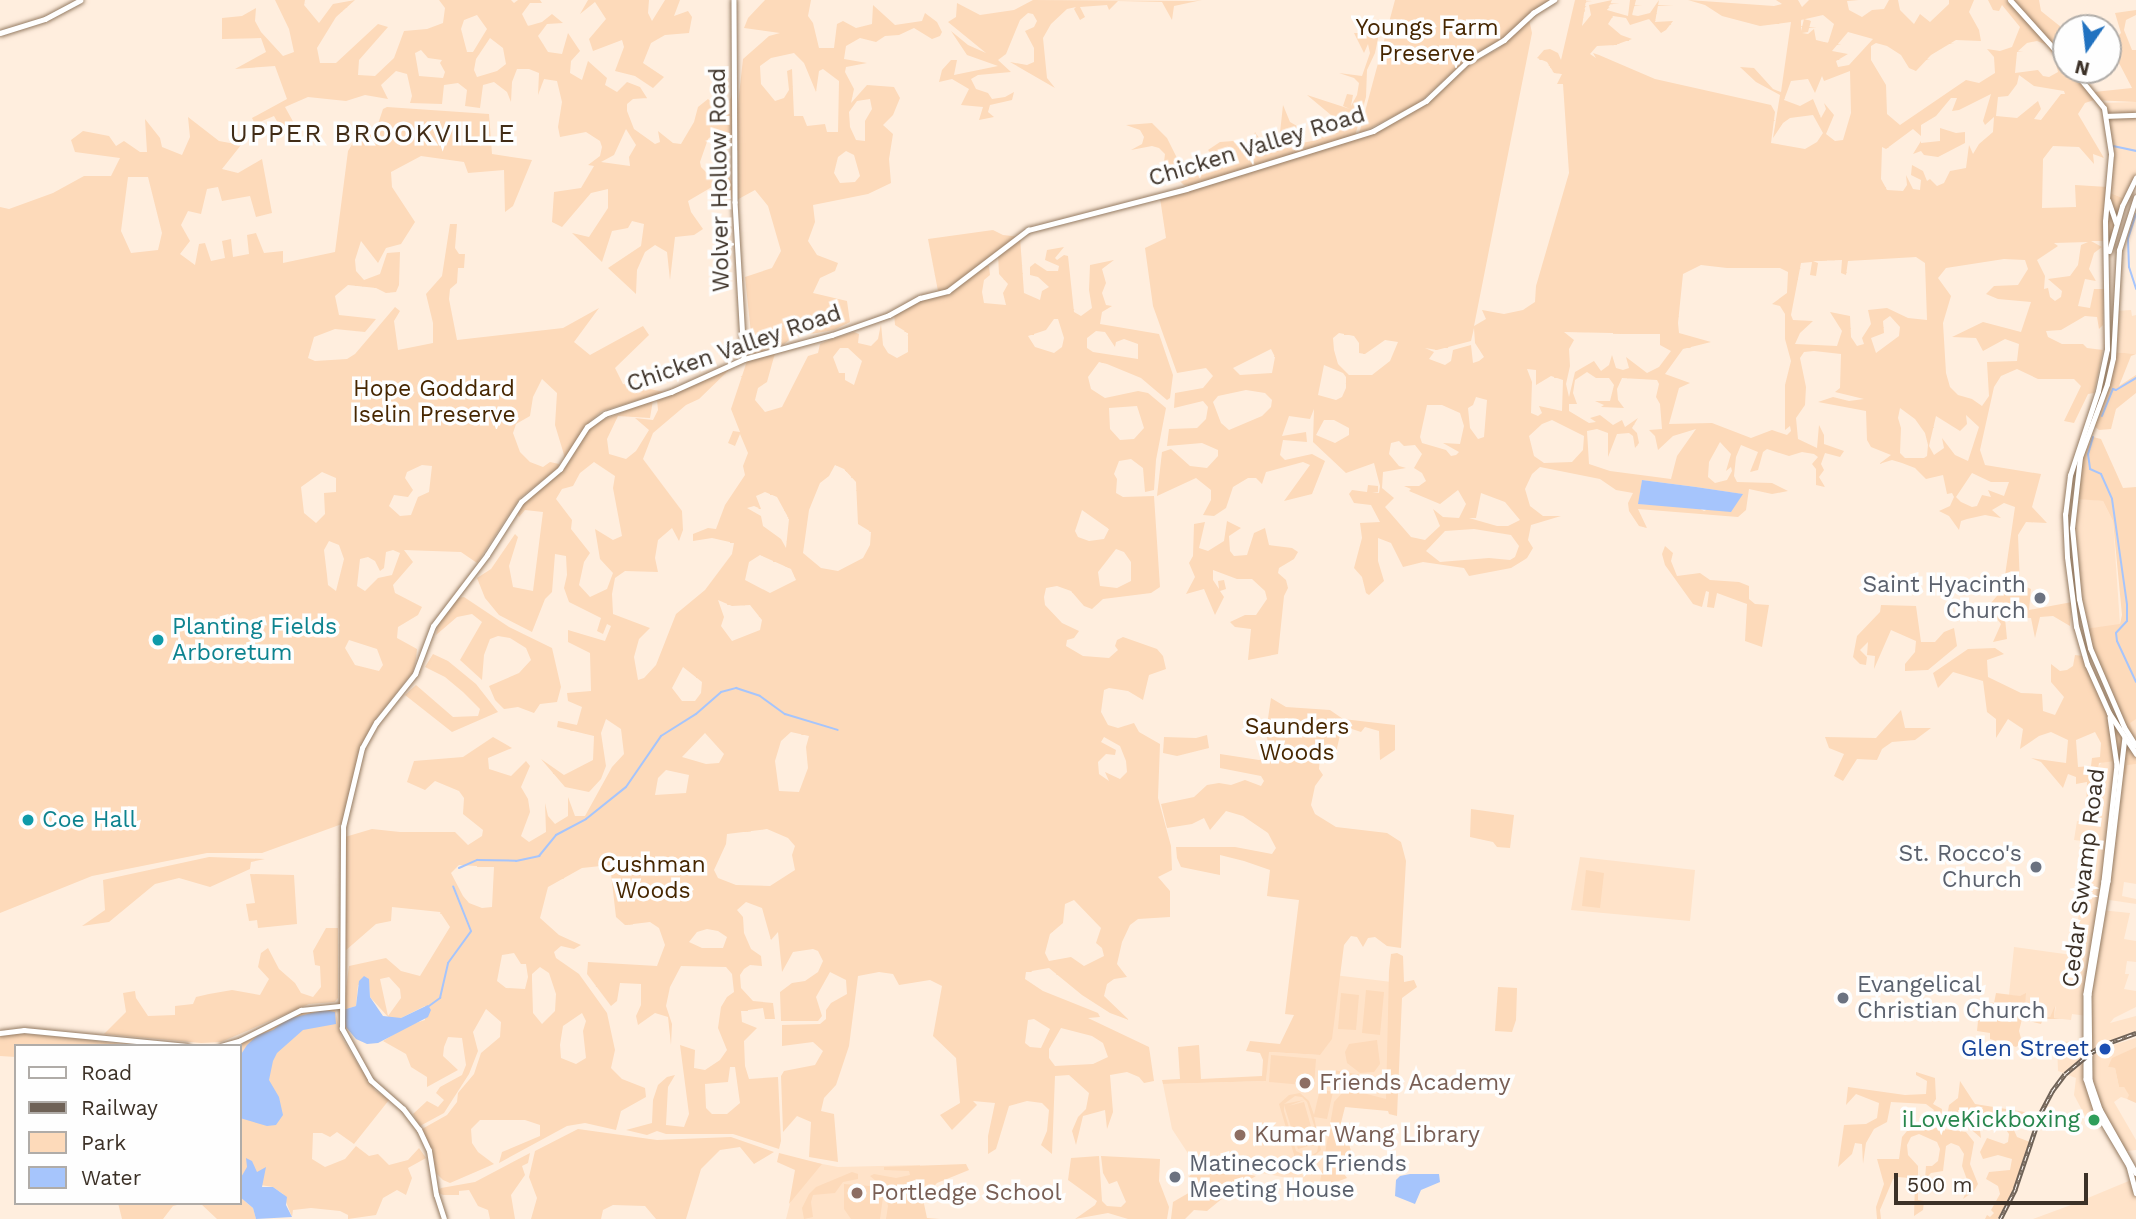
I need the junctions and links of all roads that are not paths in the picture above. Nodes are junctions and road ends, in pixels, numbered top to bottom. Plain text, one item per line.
1 (80, 0) edge
2 (734, 0) edge
3 (1554, 0) edge
4 (2010, 0) edge
5 (0, 33) edge
6 (2052, 46) edge
7 (2086, 84) edge
8 (2136, 115) edge
9 (2106, 116) junction
10 (2136, 177) edge
11 (2108, 192) junction
12 (2136, 197) edge
13 (2108, 204) junction
14 (2122, 206) junction
15 (2105, 218) junction
16 (2115, 220) junction
17 (2119, 250) junction
18 (2107, 268) junction
19 (744, 359) junction
20 (2073, 505) junction
21 (2065, 527) junction
22 (2072, 567) junction
23 (2094, 680) junction
24 (2115, 707) junction
25 (2109, 713) junction
26 (2124, 727) junction
27 (2125, 738) junction
28 (2136, 746) edge
29 (2136, 754) edge
30 (2116, 778) junction
31 (2118, 794) junction
32 (341, 997) junction
33 (332, 1006) junction
34 (340, 1006) junction
35 (340, 1014) junction
36 (0, 1033) edge
37 (167, 1044) edge
38 (227, 1044) edge
39 (2088, 1079) junction
40 (2136, 1173) edge
41 (2136, 1193) edge
42 (444, 1219) edge

1 - 5 main road
2 - 19 main road, Wolver Hollow Road
3 - 19 main road, Chicken Valley Road
4 - 6 main road
7 - 9 main road, Cedar Swamp Road
8 - 9 main road
9 - 11 main road, Cedar Swamp Road
10 - 14 main road
11 - 13 main road, Cedar Swamp Road
11 - 15 main road, Cedar Swamp Road
12 - 17 main road
13 - 14 main road
13 - 16 main road, Cedar Swamp Road
14 - 16 main road
15 - 16 main road
15 - 18 main road, Cedar Swamp Road
16 - 17 main road
16 - 18 main road
17 - 20 main road, Cedar Swamp Road
18 - 21 main road, Cedar Swamp Road
19 - 32 main road, Chicken Valley Road
20 - 21 main road
20 - 22 main road, Cedar Swamp Road
21 - 22 main road, Cedar Swamp Road
22 - 23 main road, Cedar Swamp Road
22 - 24 main road, Cedar Swamp Road
23 - 24 main road
23 - 25 main road, Cedar Swamp Road
24 - 26 main road, Cedar Swamp Road
25 - 27 main road
25 - 30 main road, Cedar Swamp Road
26 - 27 main road, Cedar Swamp Road
26 - 28 main road
27 - 29 main road
27 - 31 main road, Cedar Swamp Road
30 - 31 main road
30 - 39 main road, Cedar Swamp Road
31 - 39 main road, Cedar Swamp Road
32 - 33 main road
32 - 34 main road, Chicken Valley Road
33 - 34 main road
33 - 35 main road
33 - 38 main road
34 - 35 main road, Chicken Valley Road
35 - 42 main road
36 - 37 main road
39 - 40 main road
39 - 41 main road

